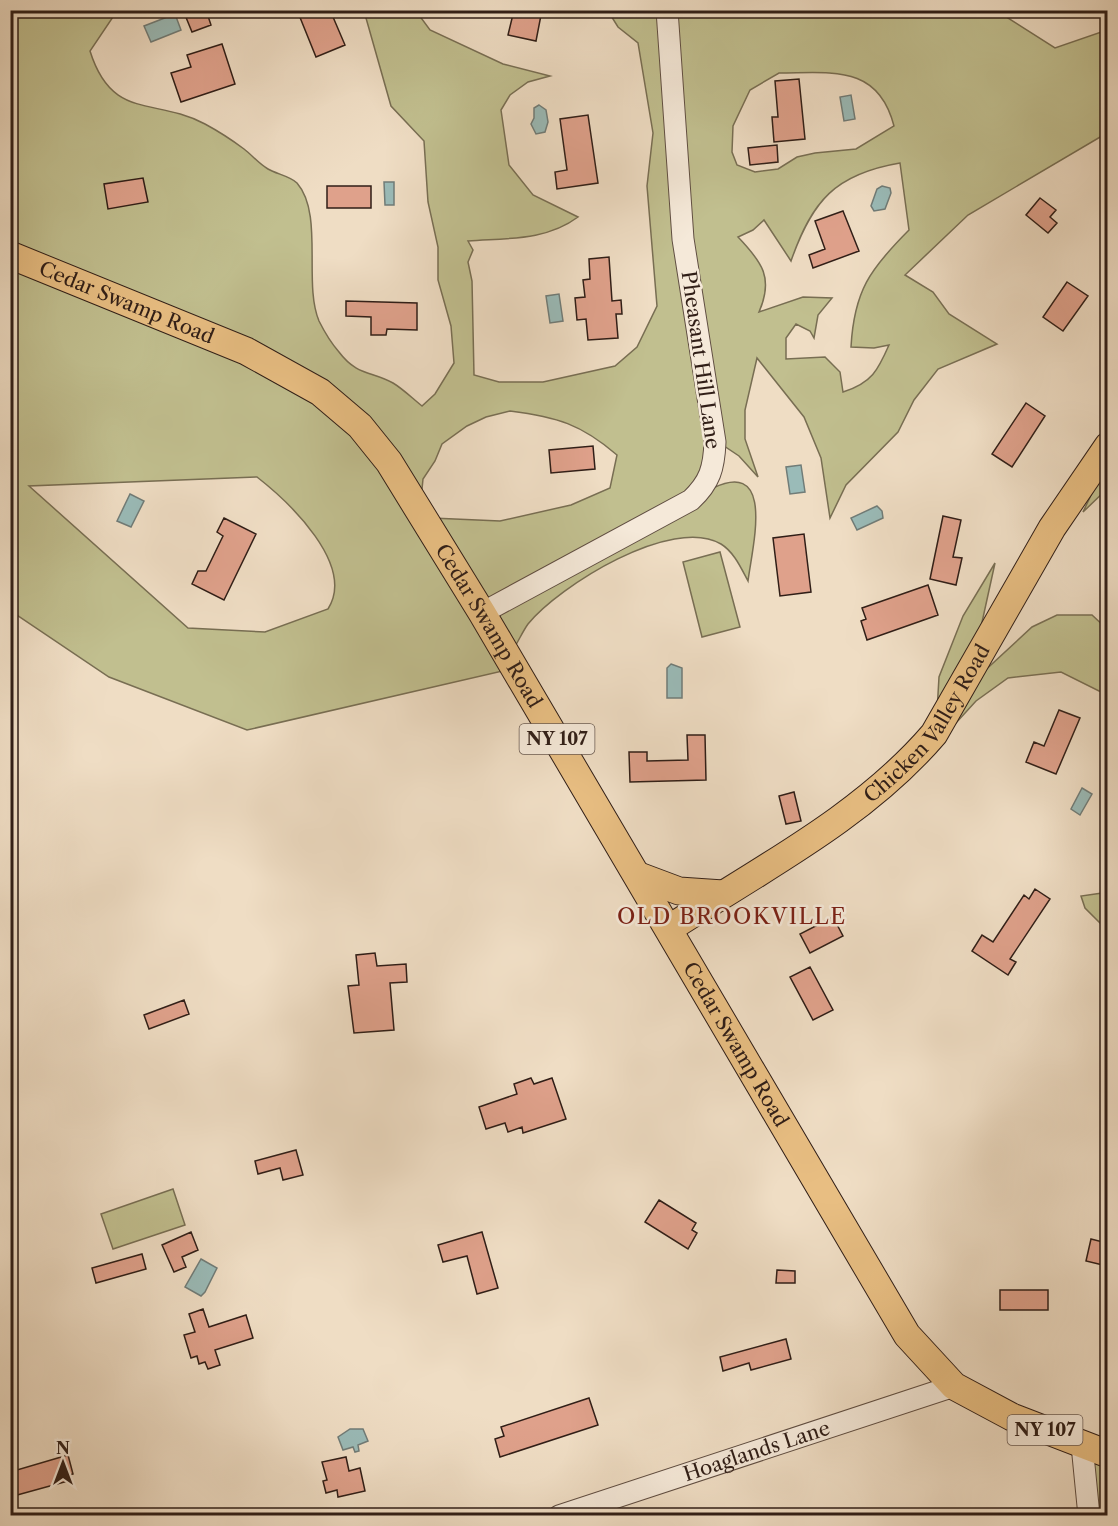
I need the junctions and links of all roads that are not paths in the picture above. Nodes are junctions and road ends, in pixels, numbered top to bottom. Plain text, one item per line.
1 (667, 10) edge
2 (10, 255) edge
3 (1107, 446) edge
4 (482, 613) junction
5 (639, 876) junction
6 (723, 894) junction
7 (670, 928) junction
8 (954, 1386) junction
9 (1082, 1445) junction
10 (1107, 1454) edge
11 (559, 1515) edge
12 (1089, 1515) edge

1 - 4 street, Pheasant Hill Lane
2 - 4 main road, Cedar Swamp Road / NY 107
3 - 6 main road, Chicken Valley Road
4 - 5 main road, Cedar Swamp Road / NY 107
5 - 6 main road
5 - 7 main road, Cedar Swamp Road / NY 107
6 - 7 main road, Chicken Valley Road
7 - 8 main road, Cedar Swamp Road / NY 107
8 - 9 main road, Cedar Swamp Road / NY 107
8 - 11 street, Hoaglands Lane
9 - 10 main road, Cedar Swamp Road / NY 107
9 - 12 street

